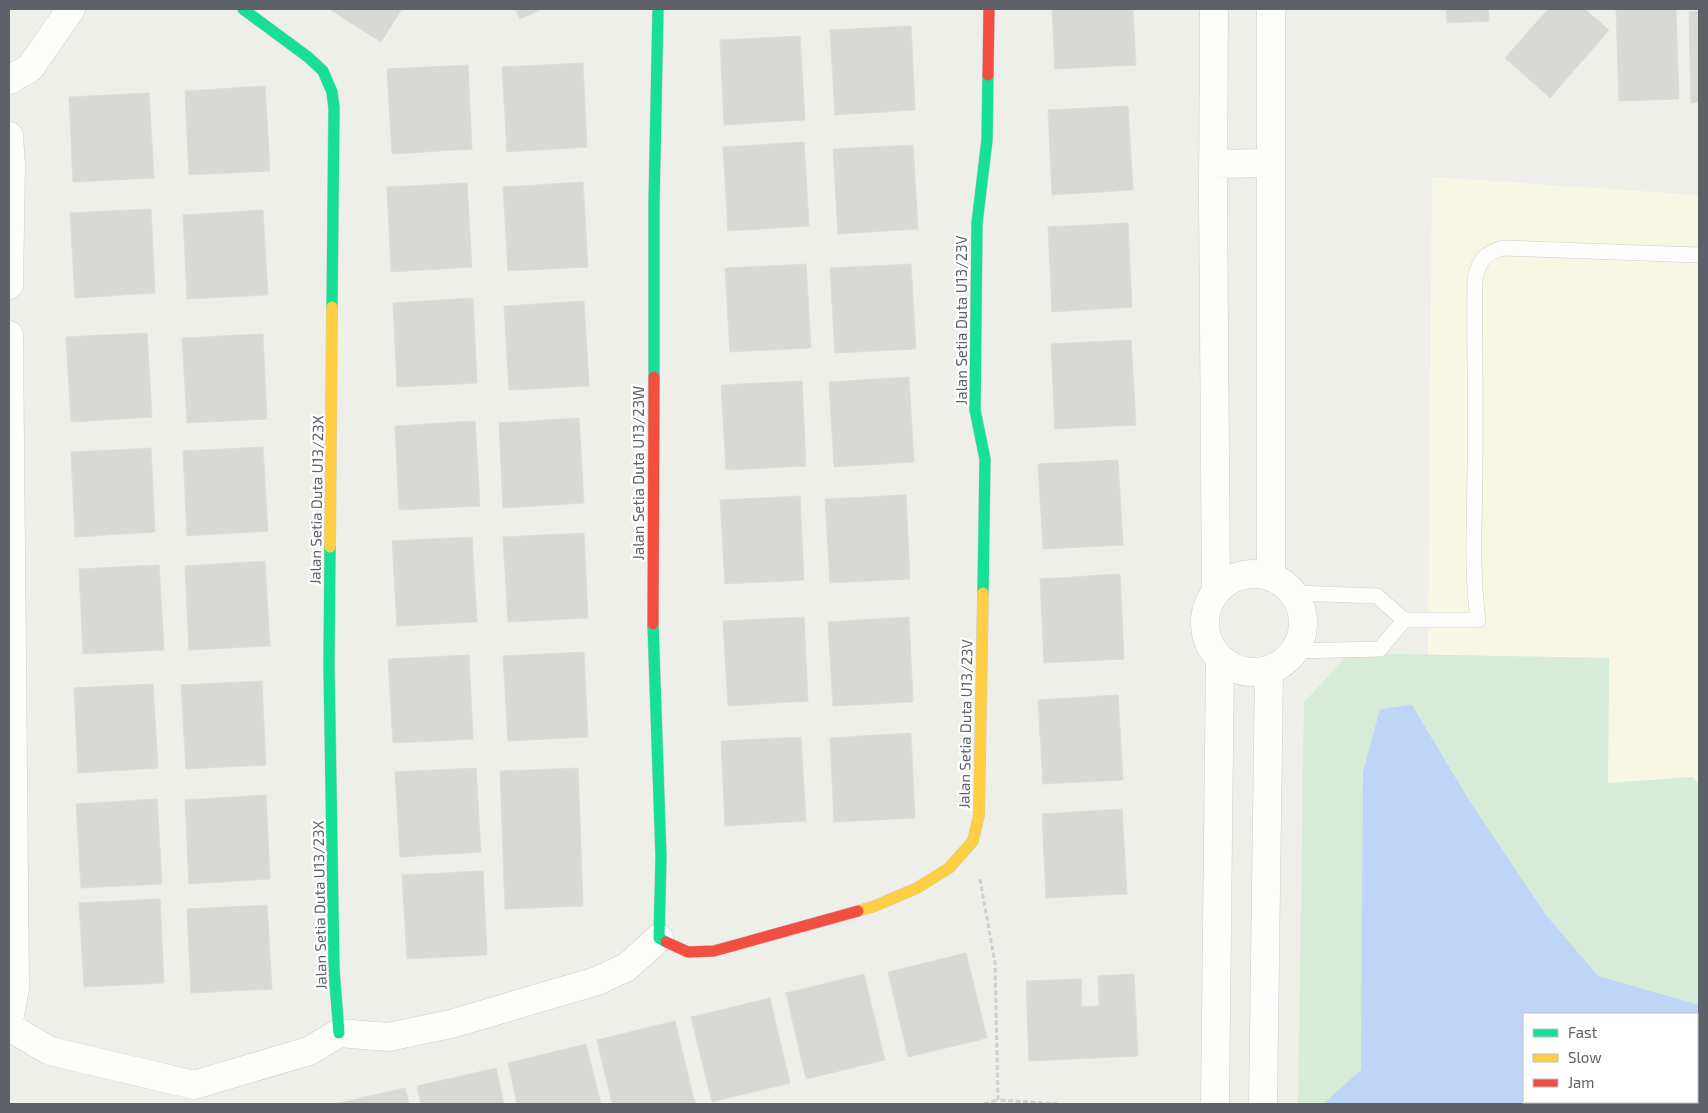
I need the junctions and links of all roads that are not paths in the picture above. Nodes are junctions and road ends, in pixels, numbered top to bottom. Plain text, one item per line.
1 (71, 9) edge
2 (243, 9) edge
3 (658, 9) edge
4 (989, 9) edge
5 (1214, 9) edge
6 (1271, 9) edge
7 (9, 80) edge
8 (9, 136) edge
9 (1270, 163) junction
10 (1214, 164) junction
11 (1699, 255) edge
12 (9, 285) edge
13 (9, 335) edge
14 (1271, 576) junction
15 (1216, 591) junction
16 (1294, 593) junction
17 (1404, 620) junction
18 (1295, 651) junction
19 (1220, 659) junction
20 (1269, 670) junction
21 (659, 938) junction
22 (9, 1021) edge
23 (9, 1028) edge
24 (339, 1033) junction
25 (1215, 1104) edge
26 (1263, 1104) edge

1 - 7 street
2 - 24 street, Jalan Setia Duta U13/23X
3 - 21 street, Jalan Setia Duta U13/23W
4 - 21 street, Jalan Setia Duta U13/23V
5 - 10 street
6 - 9 street
8 - 12 street
9 - 10 street
9 - 14 street
10 - 15 street
11 - 17 lane
13 - 22 street
14 - 15 street
14 - 16 street
15 - 19 street
16 - 17 lane
16 - 18 street
17 - 18 lane
18 - 20 street
19 - 20 street
19 - 25 street
20 - 26 street
21 - 24 street
23 - 24 street

